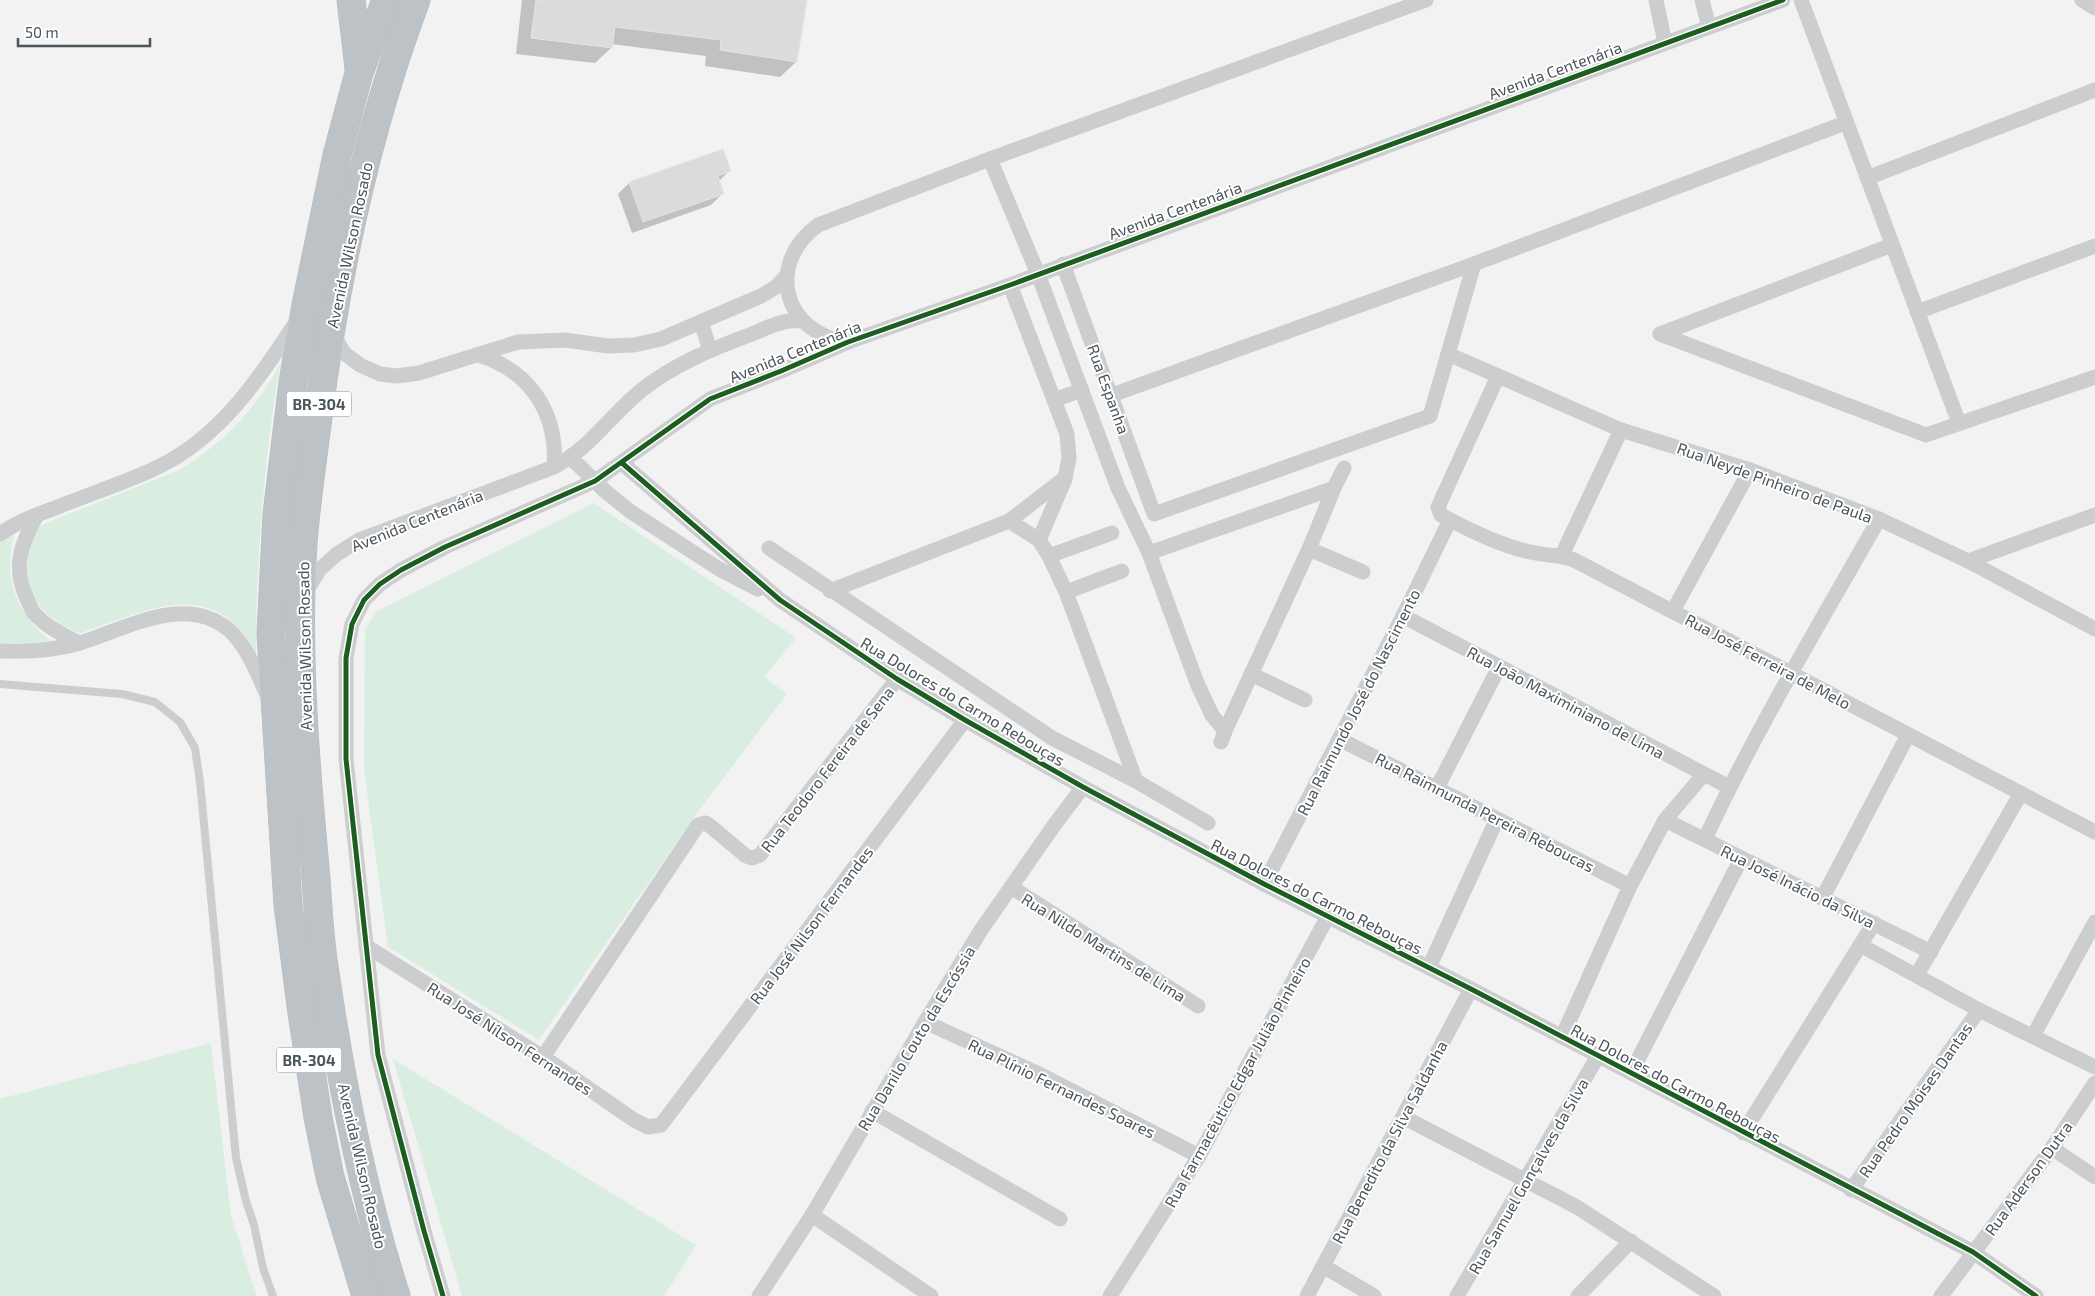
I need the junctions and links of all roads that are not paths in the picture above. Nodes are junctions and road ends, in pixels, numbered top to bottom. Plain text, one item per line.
1 (351, 0) edge
2 (386, 0) edge
3 (416, 0) edge
4 (428, 0) edge
5 (1426, 0) edge
6 (1656, 0) edge
7 (1702, 0) edge
8 (1783, 0) edge
9 (1801, 0) edge
10 (2082, 0) edge
11 (2095, 8) edge
12 (1709, 27) junction
13 (403, 35) junction
14 (1665, 43) junction
15 (359, 73) junction
16 (2095, 90) edge
17 (1846, 123) junction
18 (990, 159) junction
19 (1867, 178) junction
20 (1892, 245) junction
21 (2095, 246) edge
22 (1063, 264) junction
23 (1474, 264) junction
24 (1038, 274) junction
25 (787, 275) junction
26 (1010, 285) junction
27 (306, 306) junction
28 (1918, 312) junction
29 (803, 321) junction
30 (701, 322) junction
31 (330, 329) junction
32 (848, 342) junction
33 (710, 350) junction
34 (479, 354) junction
35 (1448, 354) junction
36 (1498, 376) junction
37 (2095, 377) edge
38 (1082, 390) junction
39 (1112, 395) junction
40 (1054, 400) junction
41 (1959, 423) junction
42 (1622, 430) junction
43 (571, 458) junction
44 (622, 464) junction
45 (554, 467) junction
46 (1344, 468) dead end
47 (1750, 470) junction
48 (1065, 478) junction
49 (595, 481) junction
50 (1334, 488) junction
51 (37, 515) junction
52 (2095, 515) edge
53 (1879, 519) junction
54 (1450, 520) junction
55 (1009, 521) junction
56 (1112, 533) dead end
57 (0, 534) edge
58 (1039, 540) junction
59 (768, 548) dead end
60 (1309, 549) junction
61 (1150, 553) junction
62 (1049, 556) junction
63 (1562, 556) junction
64 (1968, 561) junction
65 (1122, 571) dead end
66 (1363, 572) dead end
67 (830, 591) junction
68 (1066, 592) junction
69 (302, 596) junction
70 (780, 600) junction
71 (1673, 611) junction
72 (1403, 616) junction
73 (2095, 629) edge
74 (79, 643) junction
75 (0, 651) edge
76 (1499, 667) junction
77 (1251, 674) junction
78 (1790, 674) junction
79 (897, 679) junction
80 (0, 684) edge
81 (1305, 700) dead end
82 (275, 712) junction
83 (965, 720) junction
84 (1908, 734) junction
85 (1340, 739) junction
86 (1704, 774) junction
87 (1136, 781) junction
88 (1083, 787) junction
89 (1729, 787) junction
90 (1437, 788) junction
91 (2021, 793) junction
92 (1497, 819) junction
93 (1665, 820) junction
94 (1208, 823) dead end
95 (2095, 832) edge
96 (1705, 839) junction
97 (1741, 859) junction
98 (1264, 884) junction
99 (1630, 886) junction
100 (1011, 887) junction
101 (1823, 897) junction
102 (1328, 916) junction
103 (2095, 922) edge
104 (1874, 923) junction
105 (366, 946) junction
106 (1862, 946) junction
107 (1931, 952) junction
108 (1429, 967) junction
109 (1918, 975) junction
110 (1471, 989) junction
111 (1198, 1006) dead end
112 (1979, 1010) junction
113 (925, 1022) junction
114 (1562, 1036) junction
115 (2033, 1036) junction
116 (1598, 1056) junction
117 (543, 1057) junction
118 (2095, 1067) edge
119 (1630, 1073) junction
120 (2095, 1083) edge
121 (872, 1111) junction
122 (1403, 1117) junction
123 (655, 1127) joint
124 (1743, 1133) junction
125 (2052, 1148) junction
126 (1199, 1156) junction
127 (2095, 1177) edge
128 (1525, 1180) junction
129 (1851, 1190) junction
130 (812, 1215) junction
131 (1060, 1219) dead end
132 (1630, 1241) junction
133 (1973, 1252) junction
134 (1323, 1266) junction
135 (273, 1296) edge
136 (366, 1296) edge
137 (396, 1296) edge
138 (443, 1296) edge
139 (759, 1296) edge
140 (931, 1296) edge
141 (1110, 1296) edge
142 (1307, 1296) edge
143 (1374, 1296) edge
144 (1457, 1296) edge
145 (1578, 1296) edge
146 (1714, 1296) edge
147 (1941, 1296) edge
148 (2036, 1296) edge

1 - 15 highway
2 - 15 highway, Avenida Wilson Rosado / BR-304
3 - 13 highway, Avenida Wilson Rosado / BR-304
4 - 13 highway
5 - 18 street, Avenida Centenária
6 - 14 street
7 - 12 street
8 - 12 street, Avenida Centenária
9 - 17 street
10 - 11 street
12 - 14 street, Avenida Centenária
13 - 31 highway, Avenida Wilson Rosado / BR-304
14 - 22 street, Avenida Centenária
15 - 27 highway, Avenida Wilson Rosado / BR-304
16 - 19 street
17 - 19 street
17 - 23 street
18 - 24 street
18 - 25 street, Avenida Centenária
19 - 20 street
20 - 28 street
20 - 41 street
21 - 28 street
22 - 24 street, Avenida Centenária
22 - 39 street, Rua Espanha
23 - 35 street
23 - 39 street
24 - 26 street, Avenida Centenária
24 - 38 street
25 - 29 street, Avenida Centenária
25 - 30 street
26 - 32 street, Avenida Centenária
26 - 40 street
27 - 51 street
27 - 82 highway, Avenida Wilson Rosado / BR-304
28 - 41 street
29 - 32 street, Avenida Centenária
29 - 33 street, Avenida Centenária
30 - 33 street
30 - 34 street
31 - 34 street
31 - 69 highway, Avenida Wilson Rosado / BR-304
32 - 44 street, Avenida Centenária
33 - 43 street, Avenida Centenária
34 - 45 street
35 - 36 street, Rua Neyde Pinheiro de Paula
35 - 39 street, Rua Espanha
36 - 42 street, Rua Neyde Pinheiro de Paula
36 - 54 street, Rua José Ferreira de Melo
37 - 41 street
38 - 40 street
38 - 61 street
40 - 48 street
42 - 47 street, Rua Neyde Pinheiro de Paula
42 - 63 street
43 - 45 street, Avenida Centenária
43 - 49 street, Rua Dolores do Carmo Rebouças
44 - 49 street, Avenida Centenária
44 - 70 street, Rua Dolores do Carmo Rebouças
45 - 69 street, Avenida Centenária
46 - 50 street
47 - 53 street, Rua Neyde Pinheiro de Paula
47 - 71 street
48 - 55 street
48 - 58 street
49 - 70 street, Rua Dolores do Carmo Rebouças
49 - 105 street, Avenida Centenária
50 - 60 street
50 - 61 street
51 - 57 street
51 - 74 street
52 - 64 street
53 - 64 street, Rua Neyde Pinheiro de Paula
53 - 78 street
54 - 63 street, Rua José Ferreira de Melo
54 - 72 street, Rua Raimundo José do Nascimento
55 - 58 street
55 - 67 street
56 - 62 street
58 - 62 street
59 - 67 street
60 - 66 street
60 - 77 street
61 - 77 street
62 - 68 street
63 - 71 street, Rua José Ferreira de Melo
64 - 73 street, Rua Neyde Pinheiro de Paula
65 - 68 street
67 - 87 street
68 - 87 street
69 - 137 highway, Avenida Wilson Rosado / BR-304
70 - 79 street, Rua Dolores do Carmo Rebouças
71 - 78 street, Rua José Ferreira de Melo
72 - 76 street, Rua João Maximiniano de Lima
72 - 85 street, Rua Raimundo José do Nascimento
74 - 75 street
74 - 82 street
76 - 86 street, Rua João Maximiniano de Lima
76 - 90 street
77 - 81 street
78 - 84 street, Rua José Ferreira de Melo
78 - 89 street
79 - 83 street, Rua Dolores do Carmo Rebouças
79 - 117 street, Rua Teodoro Fereira de Sena
80 - 135 lane
82 - 136 highway, Avenida Wilson Rosado / BR-304
83 - 88 street, Rua Dolores do Carmo Rebouças
83 - 123 street, Rua José Nilson Fernandes
84 - 91 street, Rua José Ferreira de Melo
84 - 101 street
85 - 90 street, Rua Raimnunda Pereira Reboucas
85 - 98 street, Rua Raimundo José do Nascimento
86 - 89 street, Rua João Maximiniano de Lima
86 - 93 street
87 - 94 street
88 - 98 street, Rua Dolores do Carmo Rebouças
88 - 100 street, Rua Danilo Couto da Escóssia
89 - 96 street
90 - 92 street, Rua Raimnunda Pereira Reboucas
91 - 95 street, Rua José Ferreira de Melo
91 - 107 street
92 - 99 street, Rua Raimnunda Pereira Reboucas
92 - 108 street
93 - 96 street, Rua José Inácio da Silva
93 - 99 street
96 - 97 street, Rua José Inácio da Silva
97 - 101 street, Rua José Inácio da Silva
97 - 119 street
98 - 102 street, Rua Dolores do Carmo Rebouças
99 - 114 street
100 - 111 street, Rua Nildo Martins de Lima
100 - 113 street, Rua Danilo Couto da Escóssia
101 - 104 street, Rua José Inácio da Silva
102 - 108 street, Rua Dolores do Carmo Rebouças
102 - 126 street, Rua Farmacêutico Edgar Julião Pinheiro
103 - 115 street
104 - 106 street
104 - 107 street, Rua José Inácio da Silva
105 - 117 street, Rua José Nílson Fernandes
105 - 138 street, Avenida Centenária
106 - 109 street, Rua José Inácio da Silva
106 - 124 street
107 - 109 street
108 - 110 street, Rua Dolores do Carmo Rebouças
109 - 112 street, Rua José Inácio da Silva
110 - 114 street, Rua Dolores do Carmo Rebouças
110 - 122 street, Rua Benedito da Silva Saldanha
112 - 115 street, Rua José Inácio da Silva
112 - 129 street, Rua Pedro Moises Dantas
113 - 121 street, Rua Danilo Couto da Escóssia
113 - 126 street, Rua Plínio Fernandes Soares
114 - 116 street, Rua Dolores do Carmo Rebouças
115 - 118 street, Rua José Inácio da Silva
116 - 119 street, Rua Dolores do Carmo Rebouças
116 - 128 street, Rua Samuel Gonçalves da Silva
117 - 123 street, Rua José Nílson Fernandes
119 - 124 street, Rua Dolores do Carmo Rebouças
120 - 125 street, Rua Aderson Dutra
121 - 130 street, Rua Danilo Couto da Escóssia
121 - 131 street
122 - 128 street
122 - 134 street, Rua Benedito da Silva Saldanha
124 - 129 street, Rua Dolores do Carmo Rebouças
125 - 127 street
125 - 133 street, Rua Aderson Dutra
126 - 141 street, Rua Farmacêutico Edgar Julião Pinheiro
128 - 132 street
128 - 144 street, Rua Samuel Gonçalves da Silva
129 - 133 street, Rua Dolores do Carmo Rebouças
130 - 139 street, Rua Danilo Couto da Escóssia
130 - 140 street
132 - 145 street
132 - 146 street
133 - 147 street, Rua Aderson Dutra
133 - 148 street, Rua Dolores do Carmo Rebouças
134 - 142 street, Rua Benedito da Silva Saldanha
134 - 143 street

